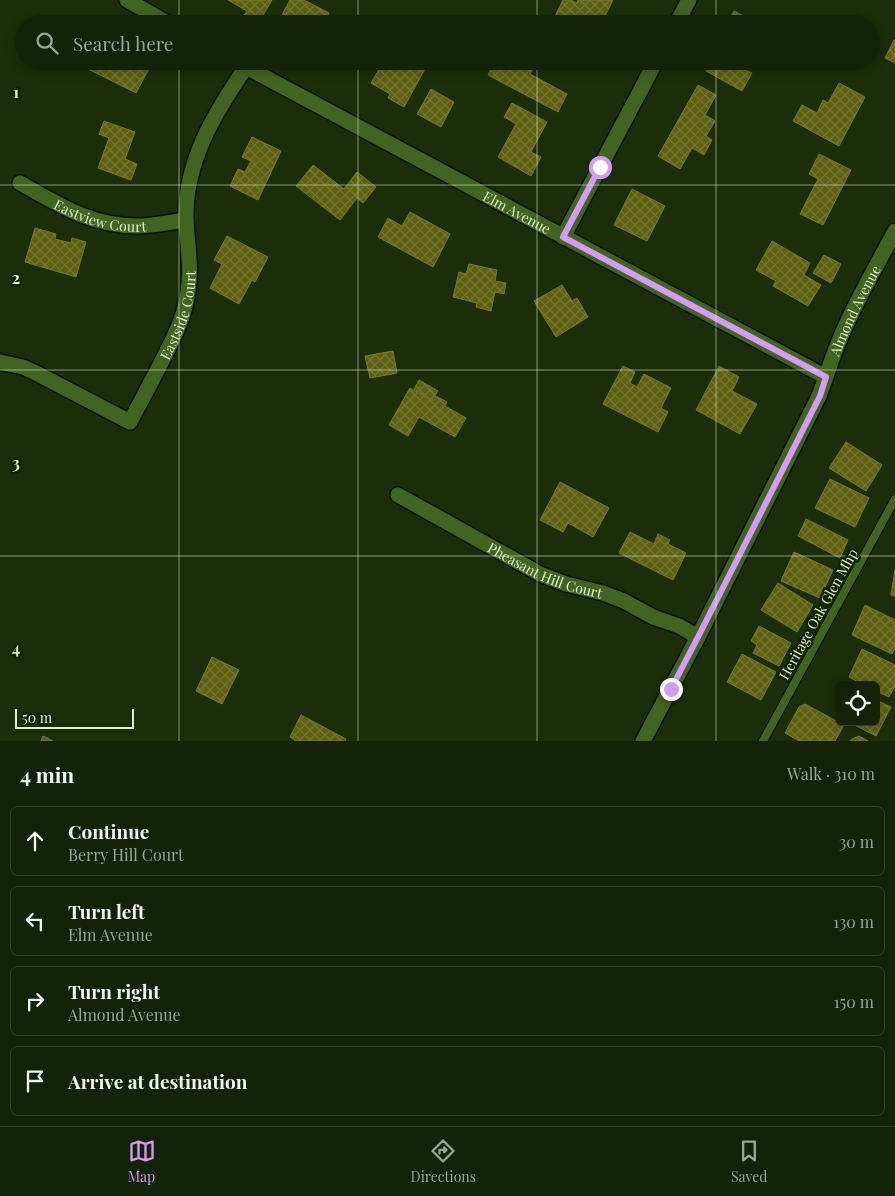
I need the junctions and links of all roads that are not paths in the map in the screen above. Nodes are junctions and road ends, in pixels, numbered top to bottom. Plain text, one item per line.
1 (127, 0) edge
2 (689, 0) edge
3 (153, 15) edge
4 (681, 15) edge
5 (238, 70) edge
6 (252, 70) edge
7 (651, 70) edge
8 (20, 183) dead end
9 (186, 220) junction
10 (895, 231) edge
11 (563, 237) junction
12 (0, 362) edge
13 (826, 377) junction
14 (398, 495) dead end
15 (895, 499) edge
16 (698, 637) junction
17 (643, 741) edge
18 (763, 741) edge

1 - 3 street
2 - 4 street
5 - 9 street, Eastside Court
6 - 11 street, Elm Avenue
7 - 11 street
8 - 9 street, Eastview Court
9 - 12 street, Eastside Court
10 - 13 street, Almond Avenue
11 - 13 street, Elm Avenue
13 - 16 street, Almond Avenue
14 - 16 street, Pheasant Hill Court
15 - 18 lane, Heritage Oak Glen Mhp
16 - 17 street, Almond Avenue

